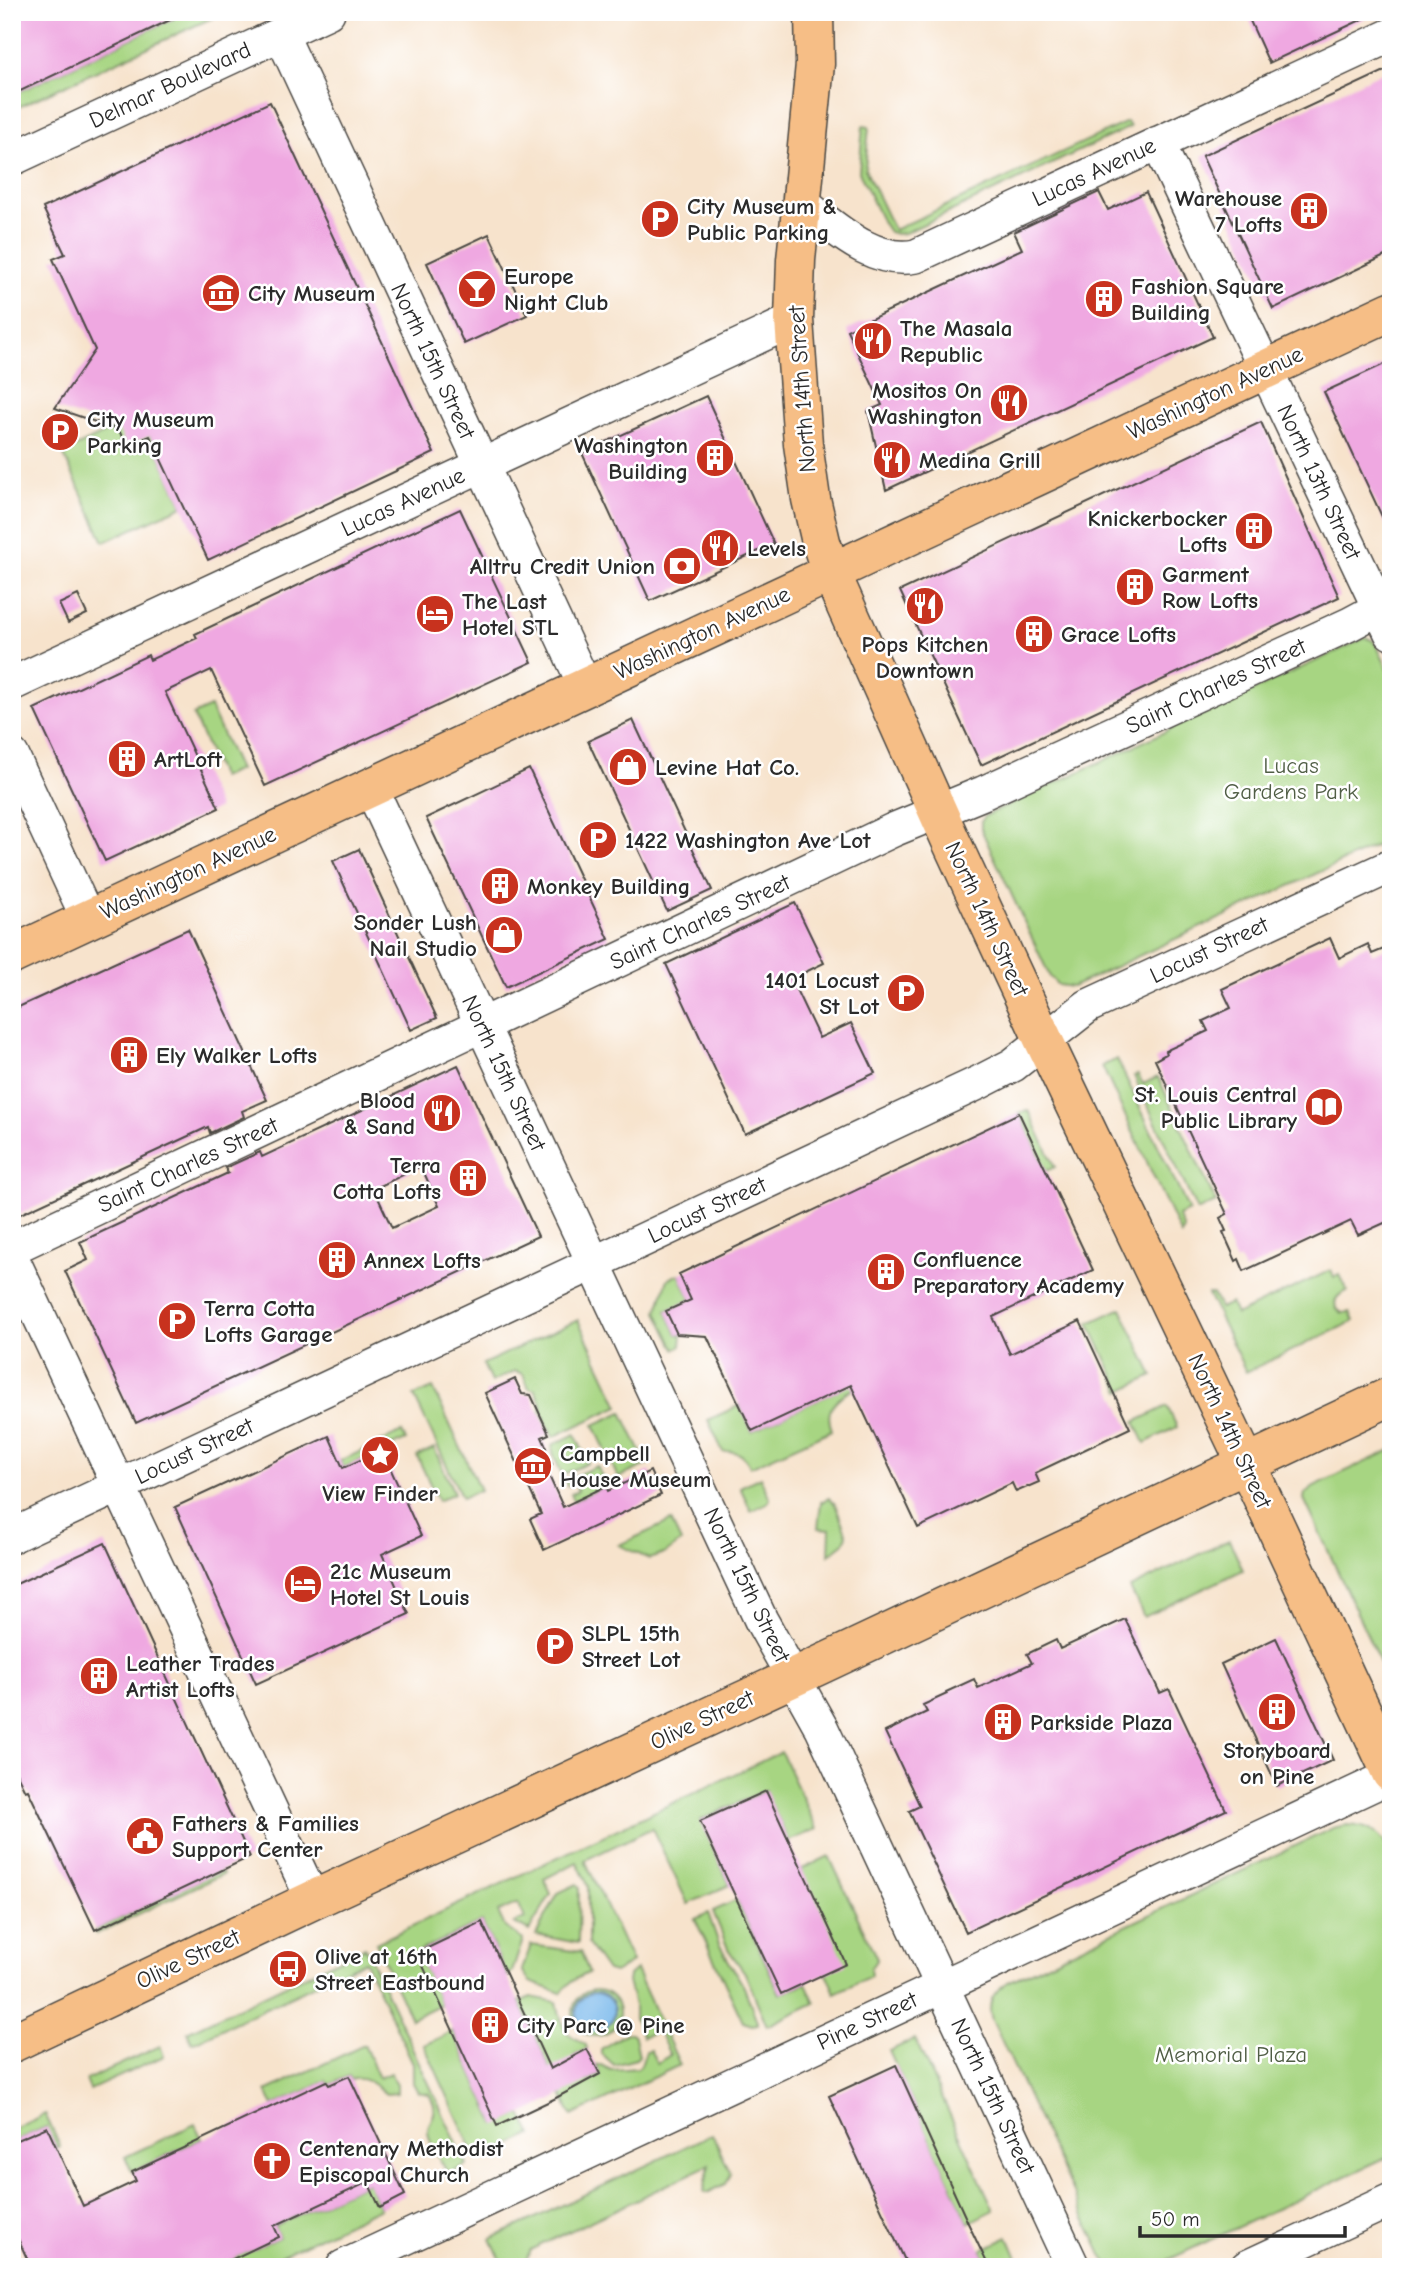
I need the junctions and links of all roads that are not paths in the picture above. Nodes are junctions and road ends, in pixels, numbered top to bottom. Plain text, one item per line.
1 (328, 12) edge
2 (814, 12) edge
3 (281, 34) junction
4 (1391, 35) edge
5 (1158, 143) junction
6 (12, 159) edge
7 (802, 203) junction
8 (1391, 311) edge
9 (794, 320) junction
10 (1266, 369) junction
11 (482, 466) junction
12 (831, 573) junction
13 (1387, 614) edge
14 (12, 684) edge
15 (586, 688) junction
16 (12, 755) edge
17 (371, 788) junction
18 (938, 812) junction
19 (1391, 866) edge
20 (89, 919) junction
21 (12, 955) edge
22 (482, 1026) junction
23 (1044, 1041) junction
24 (12, 1248) edge
25 (12, 1258) edge
26 (594, 1263) junction
27 (1391, 1396) edge
28 (1246, 1463) junction
29 (119, 1486) junction
30 (12, 1536) edge
31 (793, 1677) junction
32 (1391, 1774) edge
33 (313, 1900) junction
34 (941, 1986) junction
35 (12, 2043) edge
36 (1391, 2200) edge
37 (343, 2267) edge
38 (1073, 2267) edge
39 (1247, 2267) edge

1 - 3 street, Delmar Boulevard
2 - 7 main road, North 14th Street
3 - 6 street, Delmar Boulevard
3 - 11 street, North 15th Street
4 - 5 street, Lucas Avenue
5 - 7 street, Lucas Avenue
5 - 10 street, North 13th Street
7 - 9 main road, North 14th Street
8 - 10 main road, Washington Avenue
9 - 11 street, Lucas Avenue
9 - 12 main road, North 14th Street
10 - 12 main road, Washington Avenue
10 - 13 street, North 13th Street
11 - 14 street, Lucas Avenue
11 - 15 street, North 15th Street
12 - 15 main road, Washington Avenue
12 - 18 main road, North 14th Street
13 - 18 street, Saint Charles Street
15 - 17 main road, Washington Avenue
16 - 20 street
17 - 20 main road, Washington Avenue
17 - 22 street, North 15th Street
18 - 22 street, Saint Charles Street
18 - 23 main road, North 14th Street
19 - 23 street, Locust Street
20 - 21 main road, Washington Avenue
22 - 24 street, Saint Charles Street
22 - 26 street, North 15th Street
23 - 26 street, Locust Street
23 - 28 main road, North 14th Street
25 - 29 street
26 - 29 street, Locust Street
26 - 31 street, North 15th Street
27 - 28 main road, Olive Street
28 - 31 main road, Olive Street
28 - 32 main road, North 14th Street
29 - 30 street, Locust Street
29 - 33 street
31 - 33 main road, Olive Street
31 - 34 street, North 15th Street
32 - 34 street, Pine Street
33 - 35 main road, Olive Street
34 - 37 street, Pine Street
34 - 38 street, North 15th Street
36 - 39 street

